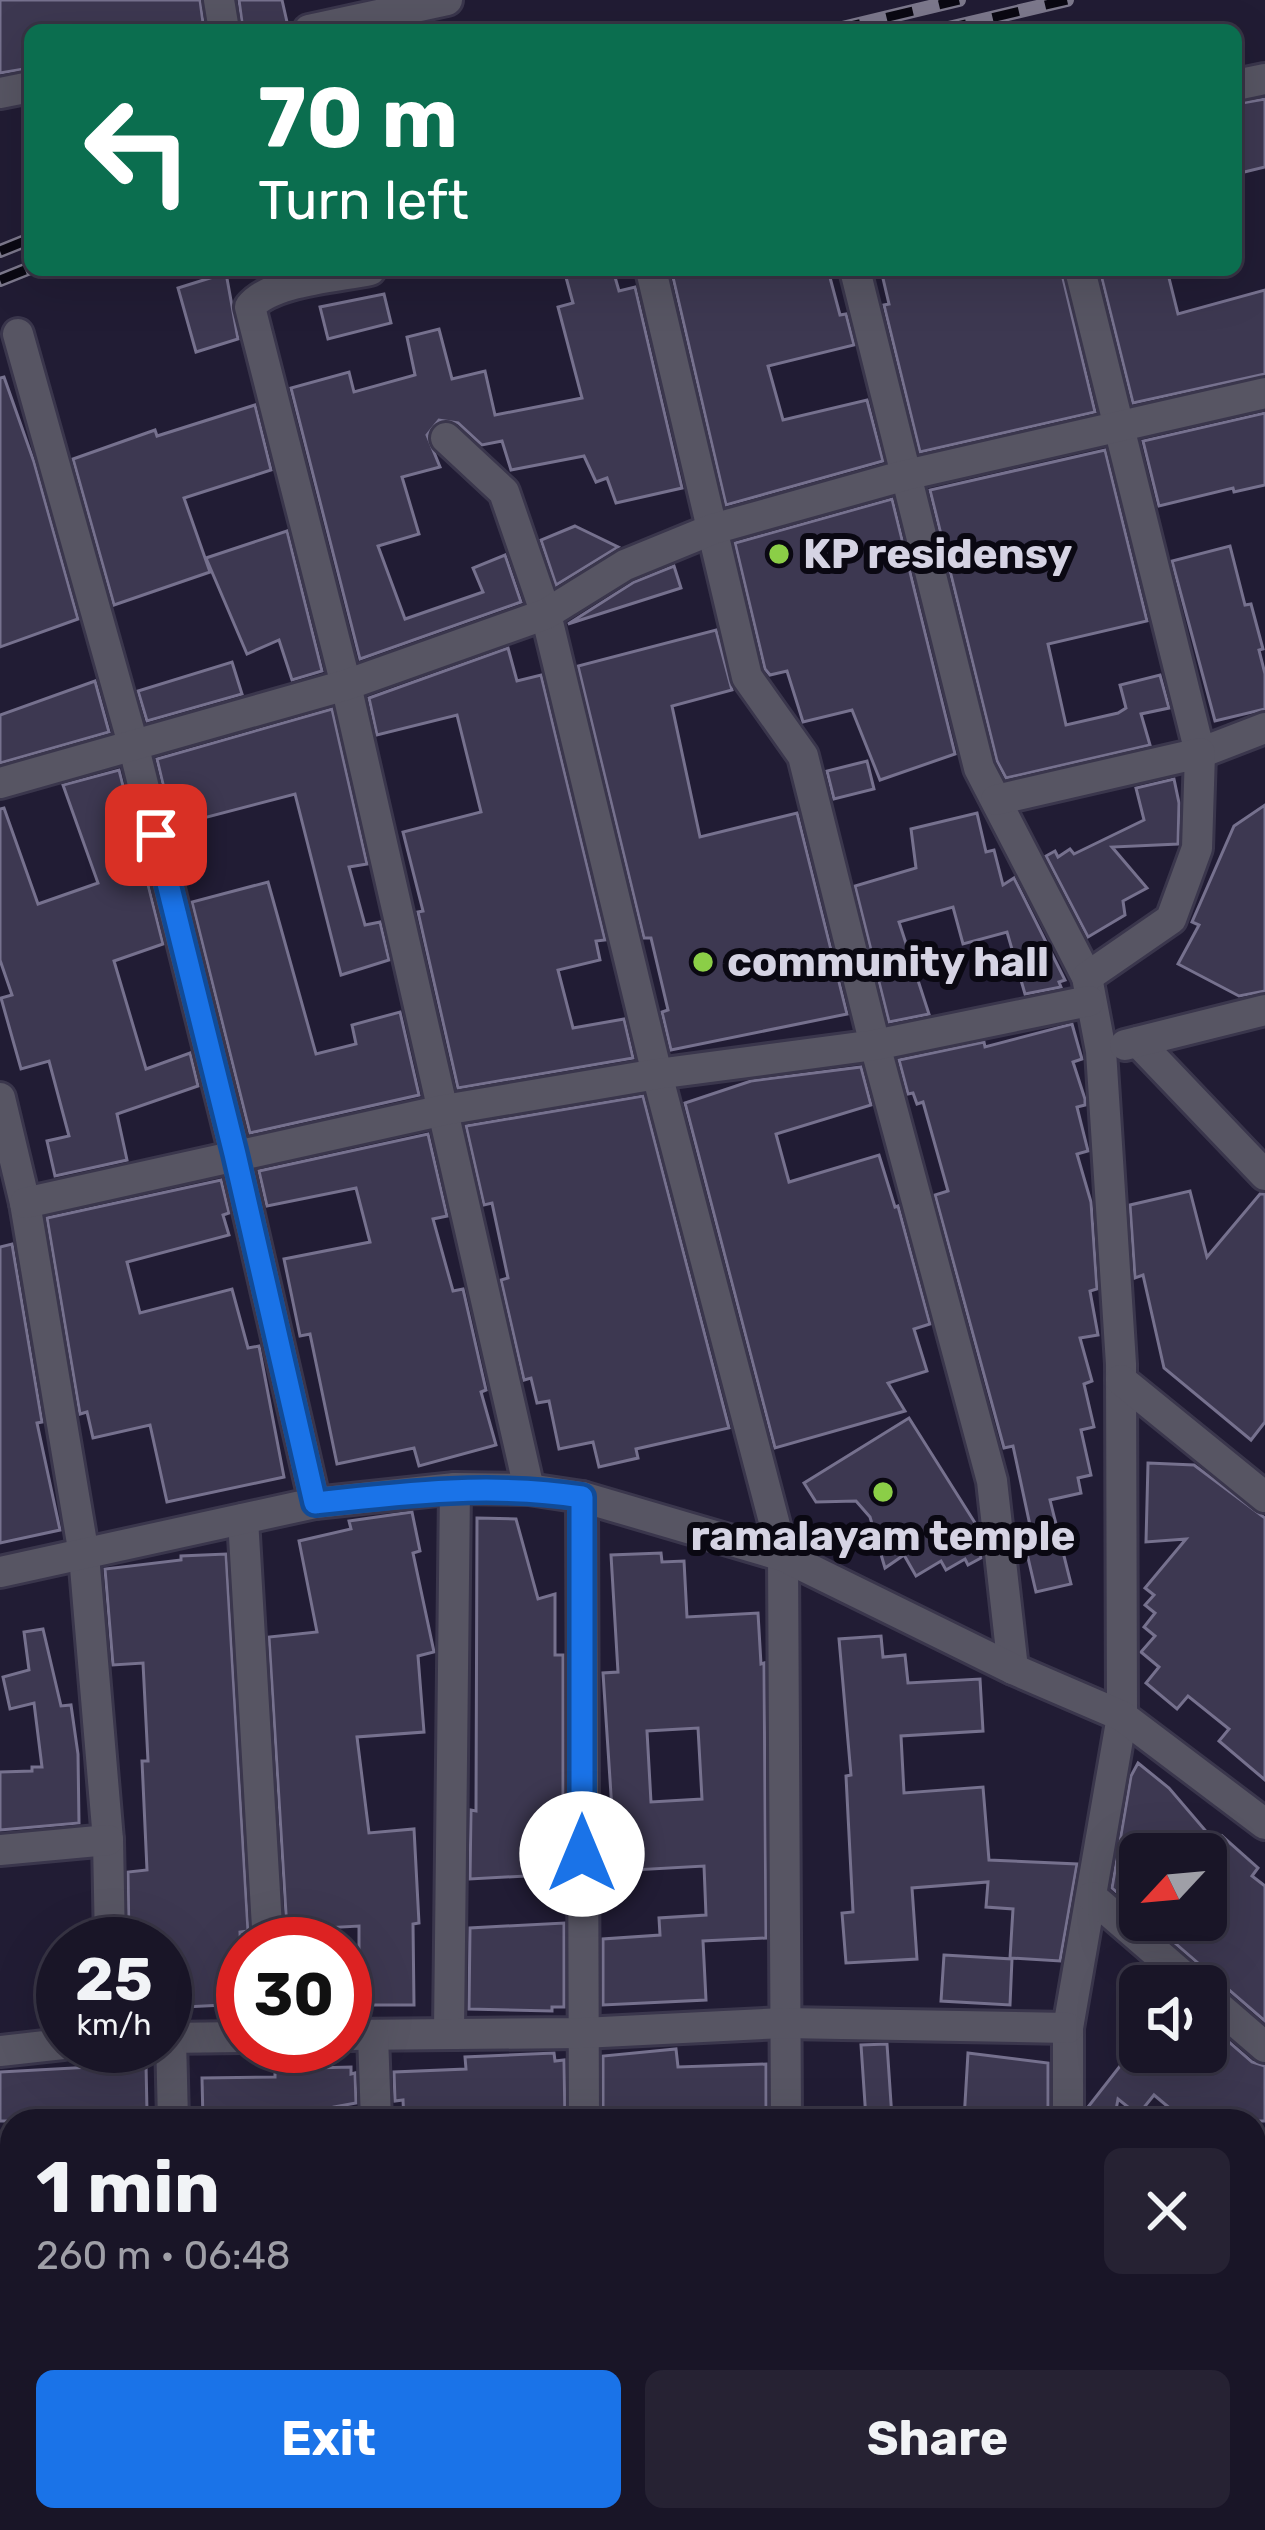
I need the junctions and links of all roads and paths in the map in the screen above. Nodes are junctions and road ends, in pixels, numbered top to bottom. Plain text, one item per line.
1 (447, 0) edge
2 (337, 24) edge
3 (340, 276) edge
4 (652, 276) edge
5 (857, 276) edge
6 (1081, 276) edge
7 (18, 334) dead end
8 (1265, 393) edge
9 (1118, 425) junction
10 (446, 438) dead end
11 (907, 475) junction
12 (713, 529) junction
13 (546, 614) junction
14 (346, 686) junction
15 (1265, 728) edge
16 (133, 744) junction
17 (1200, 754) junction
18 (0, 783) edge
19 (996, 800) junction
20 (1088, 989) junction
21 (1265, 1010) edge
22 (1138, 1042) junction
23 (875, 1045) junction
24 (1101, 1052) junction
25 (656, 1074) junction
26 (0, 1098) edge
27 (444, 1110) junction
28 (6, 1148) edge
29 (235, 1154) junction
30 (1265, 1175) edge
31 (25, 1203) junction
32 (1121, 1380) junction
33 (454, 1488) junction
34 (529, 1489) junction
35 (582, 1497) junction
36 (1265, 1497) edge
37 (315, 1503) junction
38 (243, 1519) junction
39 (84, 1555) junction
40 (783, 1556) junction
41 (0, 1572) edge
42 (1013, 1669) junction
43 (1122, 1716) junction
44 (1265, 1824) edge
45 (108, 1840) junction
46 (0, 1850) edge
47 (1092, 1897) junction
48 (109, 1917) edge
49 (266, 1917) edge
50 (1171, 1965) edge
51 (1227, 2014) edge
52 (784, 2023) junction
53 (1067, 2028) junction
54 (449, 2032) junction
55 (582, 2033) junction
56 (372, 2035) edge
57 (36, 2047) edge
58 (1265, 2047) edge
59 (0, 2051) edge
60 (170, 2073) edge
61 (367, 2073) edge
62 (172, 2109) edge
63 (374, 2109) edge
64 (584, 2109) edge
65 (786, 2109) edge
66 (1068, 2109) edge

1 - 2 street
3 - 14 street
4 - 12 street
5 - 11 street
6 - 9 street
7 - 16 street
8 - 9 street
9 - 11 street
9 - 17 street
10 - 13 street
11 - 12 street
11 - 19 street
12 - 13 street
12 - 23 street
13 - 14 street
13 - 25 street
14 - 16 street
14 - 27 street
15 - 17 street
16 - 18 street
16 - 29 street
17 - 19 street
17 - 20 street
19 - 20 street
20 - 23 street
20 - 24 street
21 - 22 street
22 - 24 street
22 - 30 street
23 - 25 street
23 - 42 street
24 - 32 street
25 - 27 street
25 - 40 street
26 - 28 street
27 - 29 street
27 - 34 street
28 - 31 street
29 - 31 street
29 - 37 street
31 - 39 street
32 - 36 street
32 - 43 street
33 - 34 street
33 - 37 street
33 - 54 street
34 - 35 street
35 - 40 street
35 - 55 street
37 - 38 street
38 - 39 street
38 - 49 street
39 - 41 street
39 - 45 street
40 - 42 street
40 - 52 street
42 - 43 street
43 - 44 street
43 - 47 street
45 - 46 street
45 - 48 street
47 - 50 street
47 - 53 street
51 - 58 street
52 - 53 street
52 - 55 street
52 - 65 street
53 - 66 street
54 - 55 street
54 - 56 street
55 - 64 street
57 - 59 street
60 - 62 street
61 - 63 street

